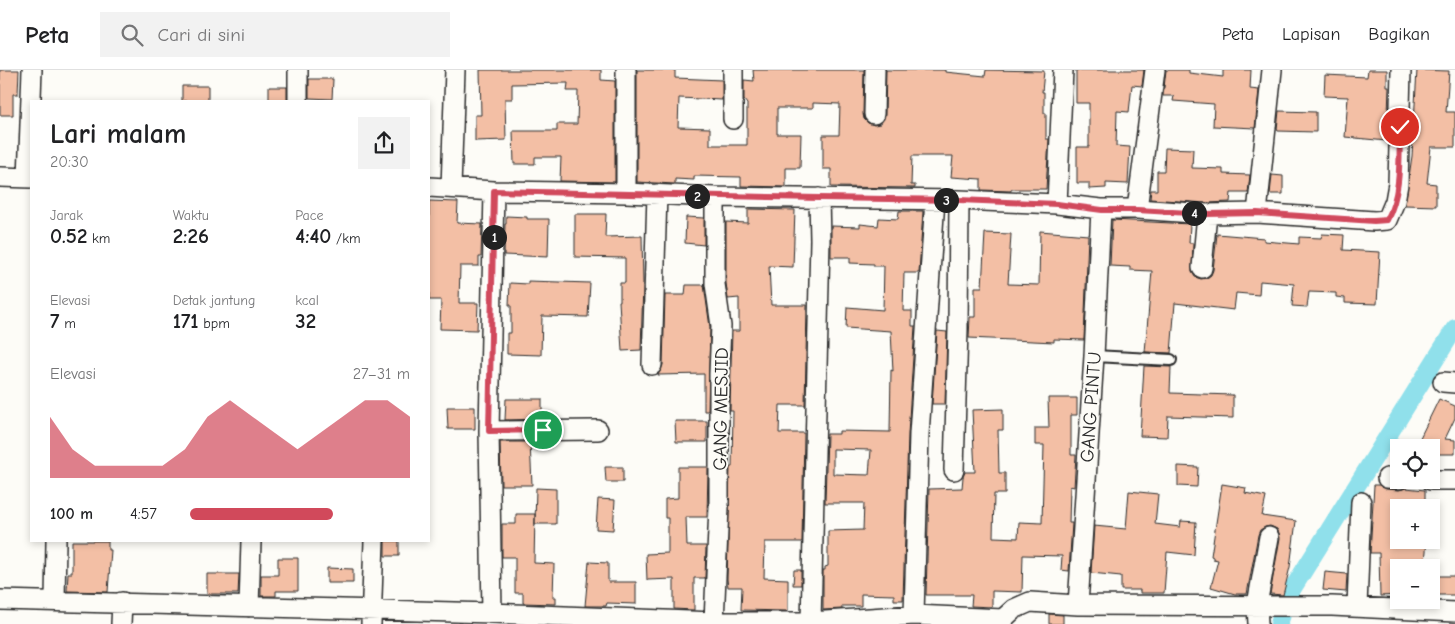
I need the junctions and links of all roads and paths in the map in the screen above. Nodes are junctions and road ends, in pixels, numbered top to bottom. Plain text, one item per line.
1 (32, 70) edge
2 (298, 70) edge
3 (455, 70) edge
4 (626, 70) edge
5 (733, 70) edge
6 (875, 70) edge
7 (1063, 70) edge
8 (1155, 70) edge
9 (1272, 70) edge
10 (1401, 70) edge
11 (31, 100) edge
12 (298, 100) edge
13 (874, 114) dead end
14 (732, 119) dead end
15 (0, 177) edge
16 (30, 178) edge
17 (430, 187) edge
18 (451, 188) junction
19 (494, 191) junction
20 (626, 193) junction
21 (657, 194) junction
22 (715, 196) junction
23 (819, 198) junction
24 (935, 200) junction
25 (959, 200) junction
26 (1057, 204) junction
27 (1102, 210) junction
28 (1137, 210) junction
29 (1257, 213) junction
30 (1207, 214) junction
31 (1202, 268) dead end
32 (1094, 356) junction
33 (1171, 360) dead end
34 (652, 365) dead end
35 (598, 430) dead end
36 (489, 431) junction
37 (954, 470) dead end
38 (1440, 480) edge
39 (1455, 480) edge
40 (1361, 502) dead end
41 (1268, 537) dead end
42 (56, 542) edge
43 (251, 542) edge
44 (374, 542) edge
45 (0, 600) edge
46 (55, 602) junction
47 (122, 602) junction
48 (1263, 604) junction
49 (1078, 605) junction
50 (249, 607) junction
51 (1357, 607) junction
52 (1455, 612) edge
53 (492, 613) junction
54 (914, 615) junction
55 (372, 617) edge
56 (466, 618) edge
57 (1003, 621) edge
58 (714, 622) junction
59 (811, 622) junction
60 (739, 623) edge
61 (784, 623) edge
62 (121, 624) edge
63 (1258, 624) edge

1 - 11 street
2 - 12 street
3 - 18 street
4 - 20 street
5 - 14 street
6 - 13 street
7 - 26 street
8 - 28 street
9 - 29 street
10 - 29 street
15 - 16 street
17 - 18 street
18 - 19 street
19 - 20 street
19 - 36 street
20 - 21 street
21 - 22 street
21 - 34 street
22 - 23 street
22 - 58 street, GANG MESJID
23 - 24 street
23 - 59 street
24 - 25 street
24 - 54 street
25 - 26 street
25 - 37 street
26 - 27 street
27 - 28 street
27 - 32 street, GANG PINTU
28 - 30 street
29 - 30 street
30 - 31 street
32 - 33 lane
32 - 49 street, GANG PINTU
35 - 36 street
36 - 53 street
38 - 39 street
40 - 51 street
41 - 48 street
42 - 46 street
43 - 50 street
44 - 55 street
45 - 46 street
46 - 47 street
47 - 50 street
47 - 62 street
48 - 49 street
48 - 51 street
48 - 63 street
49 - 57 street
50 - 55 street
51 - 52 street
53 - 56 street
53 - 58 street
54 - 57 street
54 - 59 street
55 - 56 street
58 - 60 street
59 - 61 street
60 - 61 street

